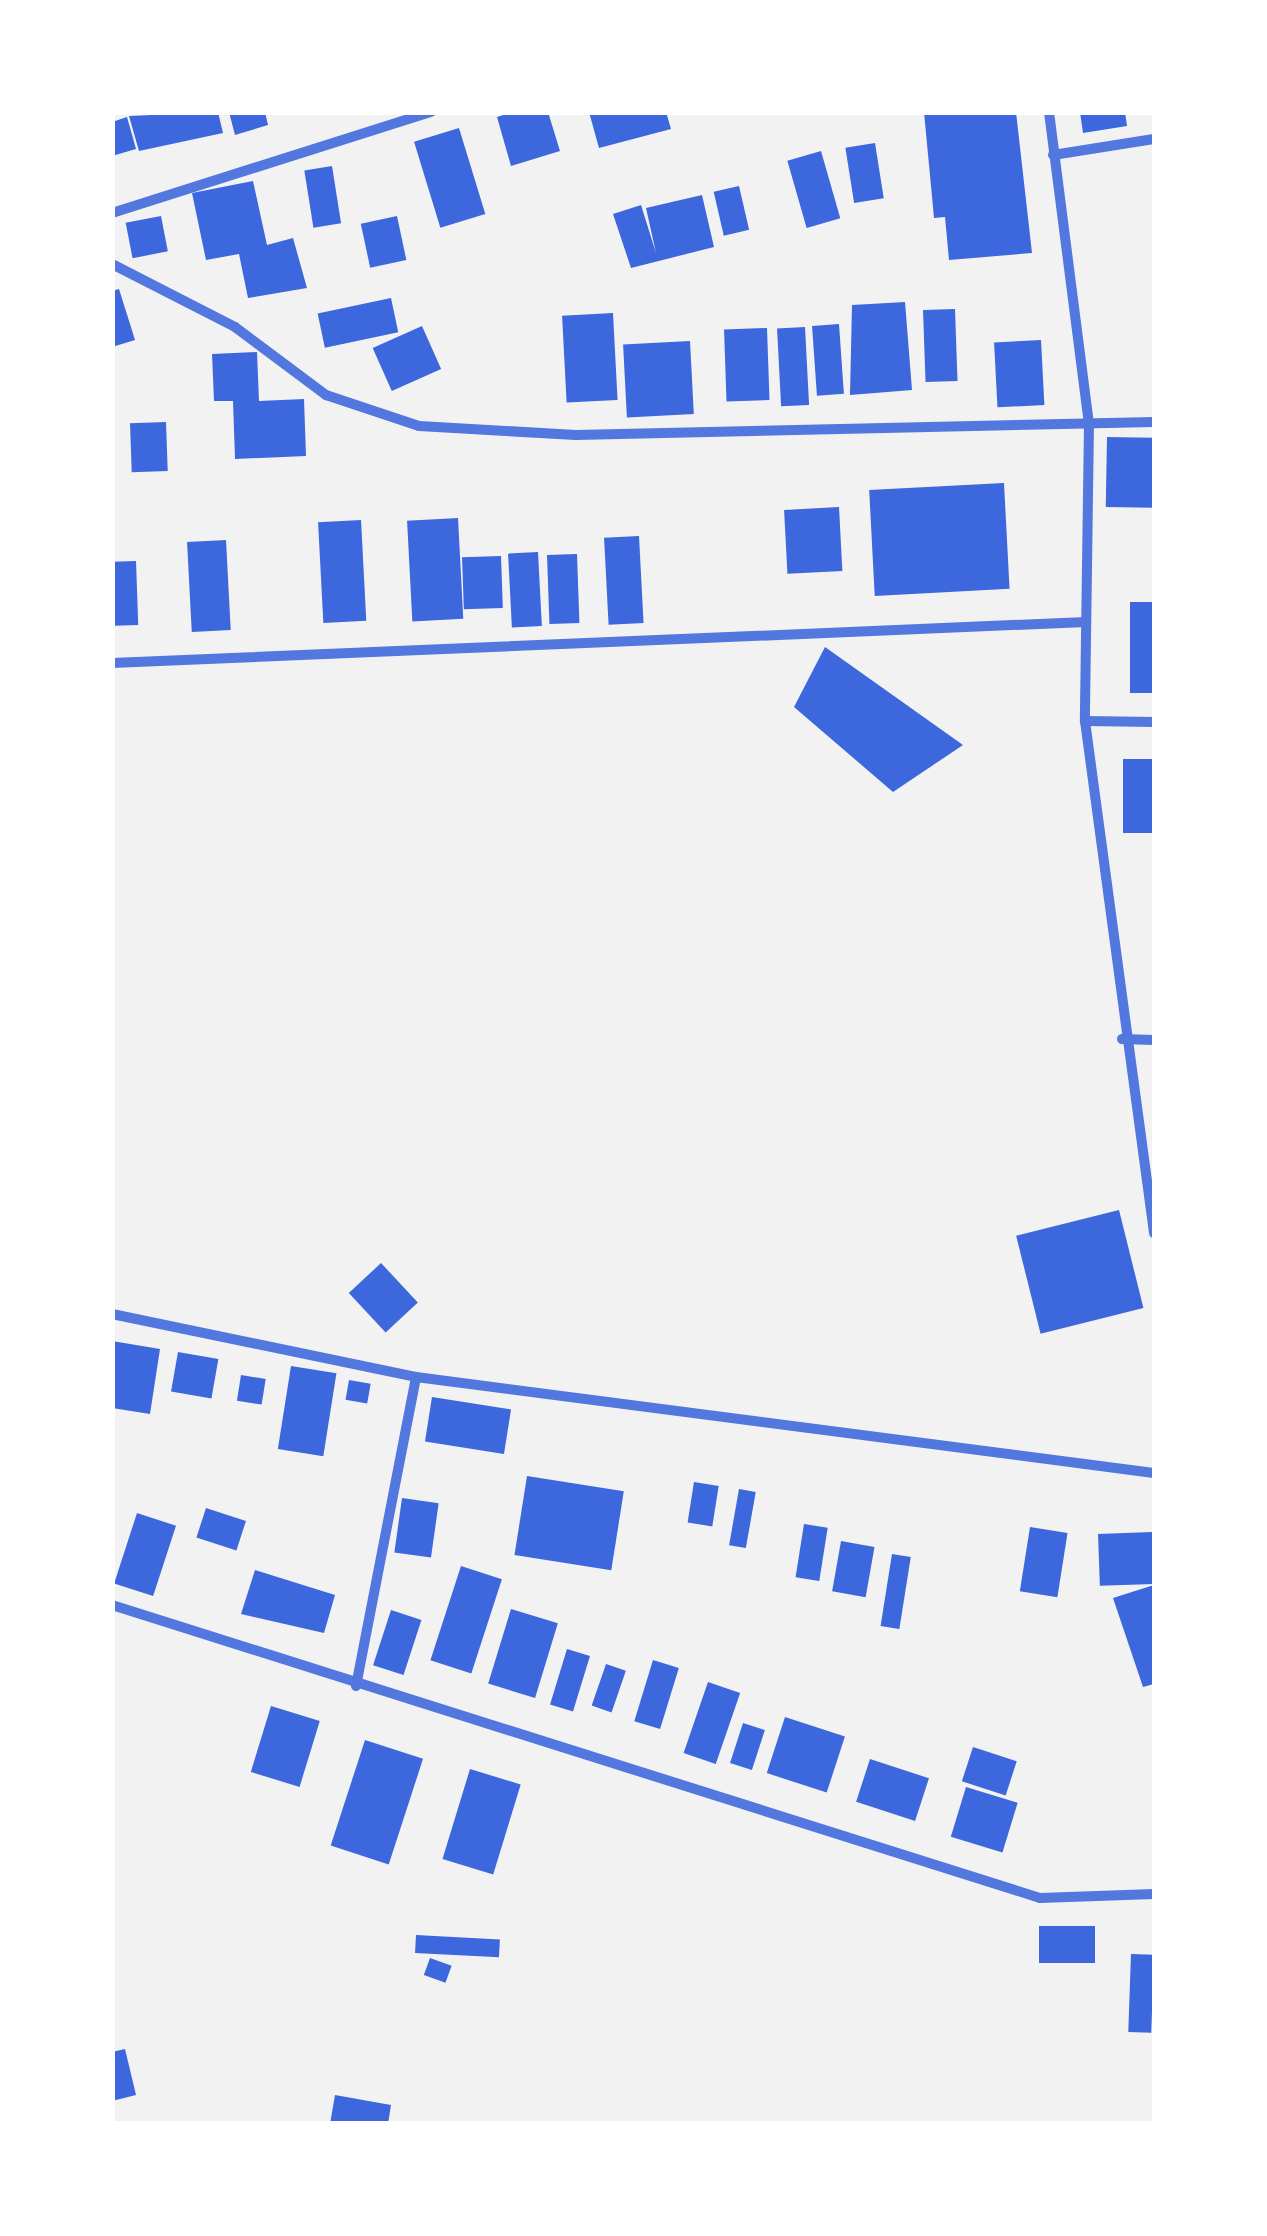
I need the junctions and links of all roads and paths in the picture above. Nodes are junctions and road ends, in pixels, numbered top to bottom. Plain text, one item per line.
1 (431, 112) edge
2 (1049, 112) edge
3 (1154, 139) edge
4 (1052, 155) junction
5 (112, 213) edge
6 (112, 264) edge
7 (1154, 422) edge
8 (1089, 423) junction
9 (1086, 622) junction
10 (112, 663) edge
11 (1086, 720) junction
12 (1154, 722) edge
13 (1122, 1039) junction
14 (1154, 1040) edge
15 (1154, 1233) edge
16 (112, 1314) edge
17 (416, 1376) junction
18 (1154, 1473) edge
19 (112, 1605) edge
20 (356, 1686) junction
21 (1154, 1894) edge

1 - 5 street
2 - 4 street
3 - 4 street
4 - 8 street
6 - 8 street
7 - 8 street
8 - 9 street
9 - 10 street
9 - 11 street
11 - 12 street
11 - 13 street
13 - 14 street
13 - 15 street
16 - 17 street
17 - 18 street
17 - 20 street
19 - 20 street
20 - 21 street

